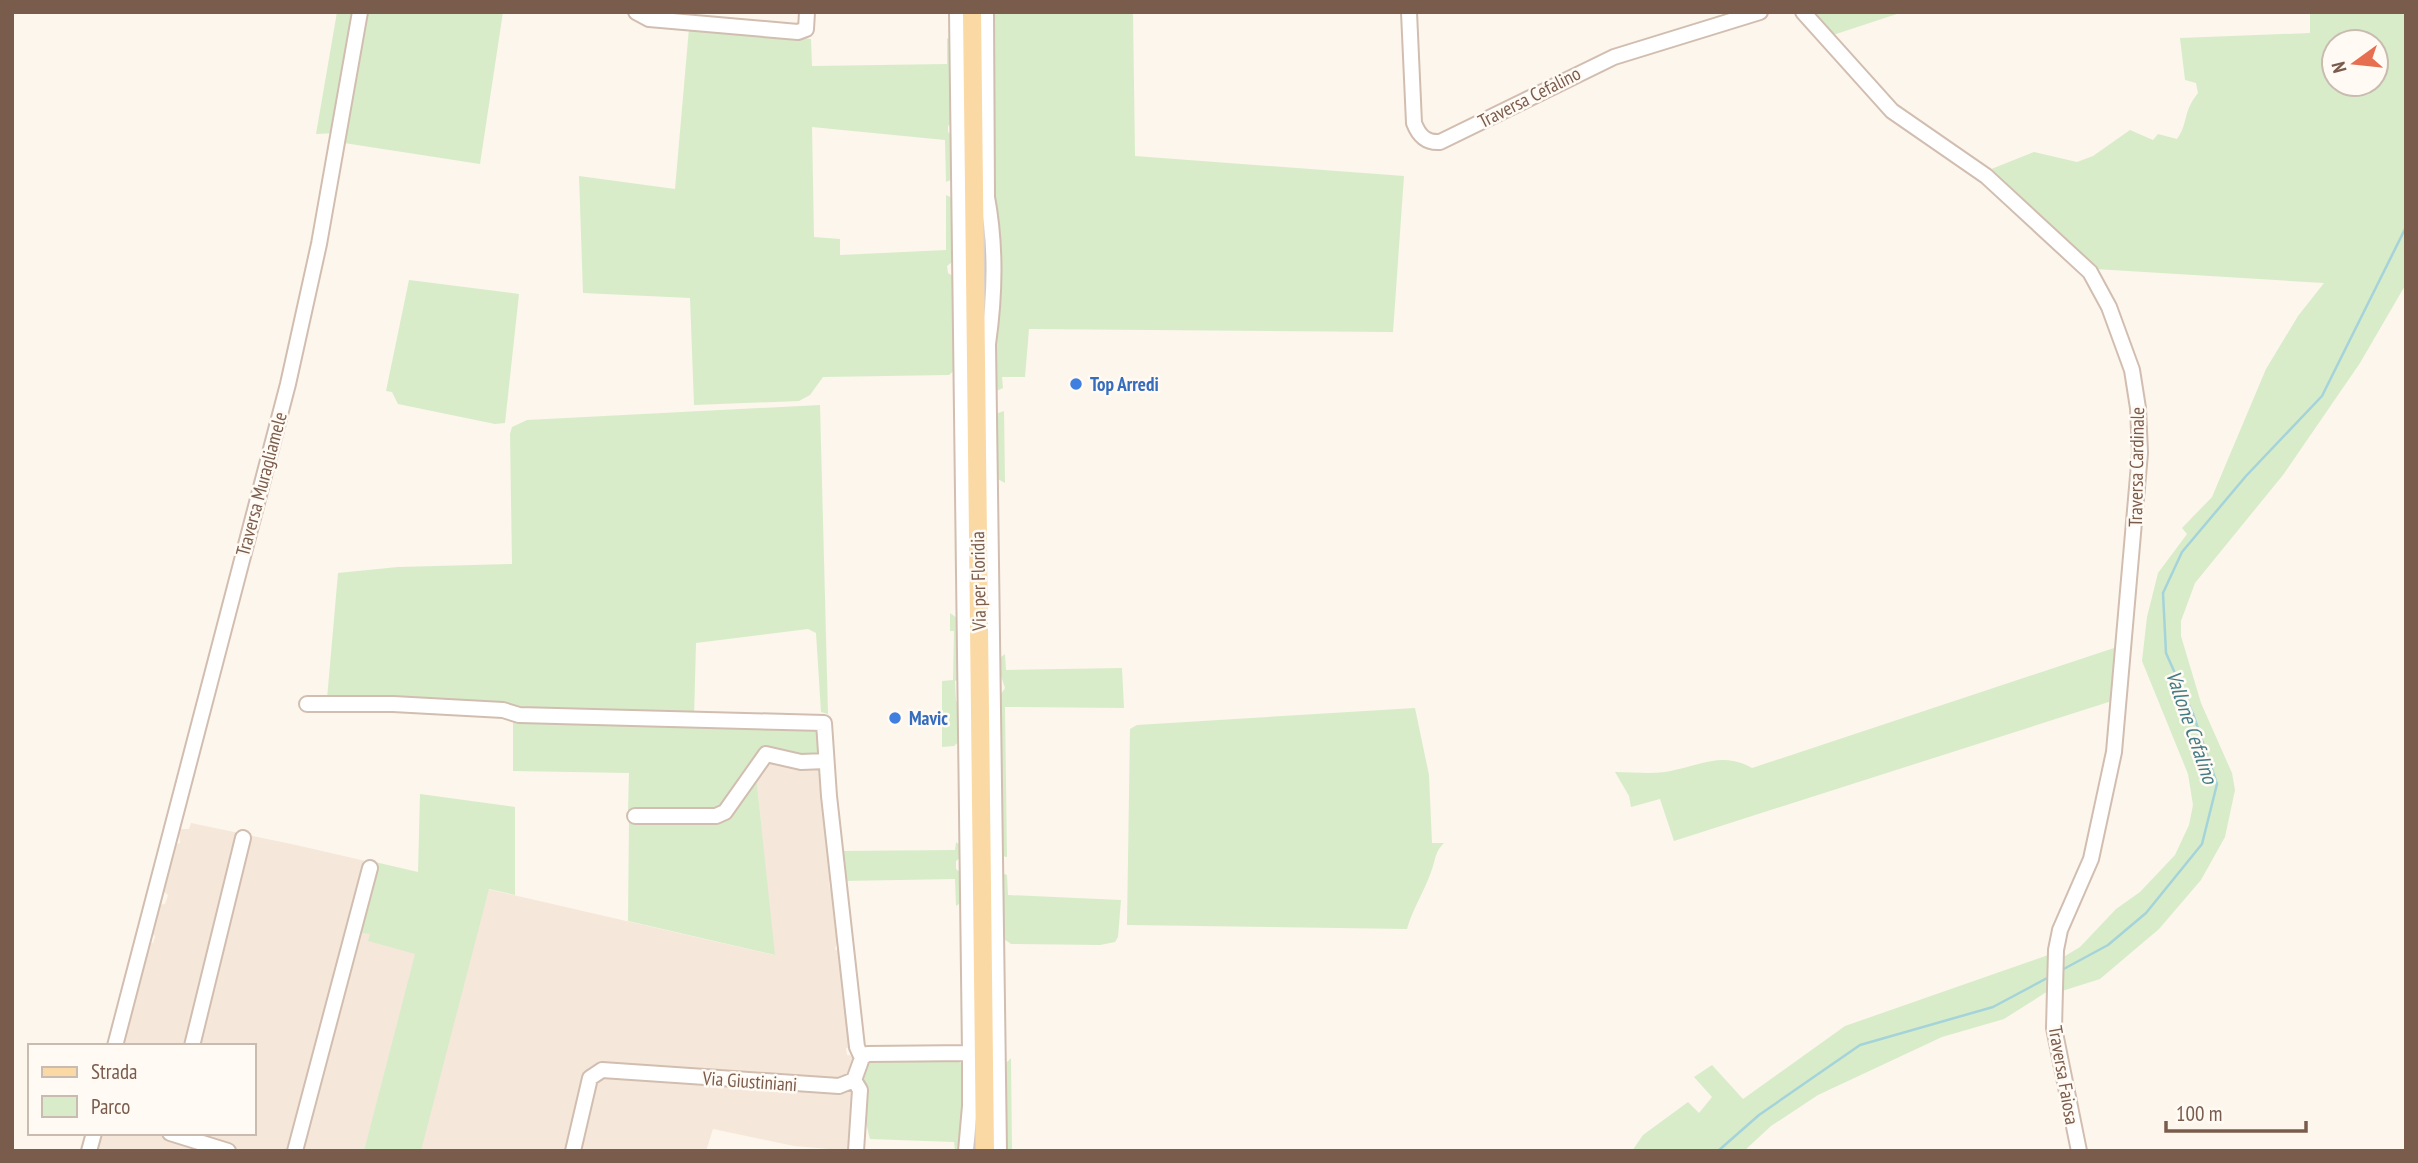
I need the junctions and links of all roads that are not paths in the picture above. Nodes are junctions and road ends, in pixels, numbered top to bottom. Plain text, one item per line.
1 (360, 12) edge
2 (636, 12) edge
3 (807, 12) edge
4 (957, 12) edge
5 (972, 12) edge
6 (986, 12) edge
7 (1409, 12) edge
8 (1760, 12) edge
9 (1803, 12) edge
10 (307, 705) dead end
11 (826, 761) junction
12 (635, 816) dead end
13 (243, 838) dead end
14 (370, 868) dead end
15 (2054, 995) joint
16 (116, 1044) edge
17 (192, 1044) edge
18 (970, 1053) junction
19 (862, 1059) junction
20 (854, 1080) junction
21 (176, 1135) edge
22 (228, 1151) edge
23 (295, 1151) edge
24 (573, 1151) edge
25 (856, 1151) edge
26 (966, 1151) edge
27 (985, 1151) edge
28 (999, 1151) edge
29 (2078, 1151) edge

1 - 16 street, Traversa Muragliamele
2 - 3 street
4 - 18 street
5 - 27 main road, Via per Floridia
6 - 28 street
7 - 8 street, Traversa Cefalino
9 - 15 street, Traversa Cardinale
10 - 11 street
11 - 12 street
11 - 19 street
13 - 17 street
14 - 23 street
15 - 29 street, Traversa Faiosa
18 - 19 street
18 - 26 street
19 - 20 street
20 - 24 street, Via Giustiniani
20 - 25 street
21 - 22 street

